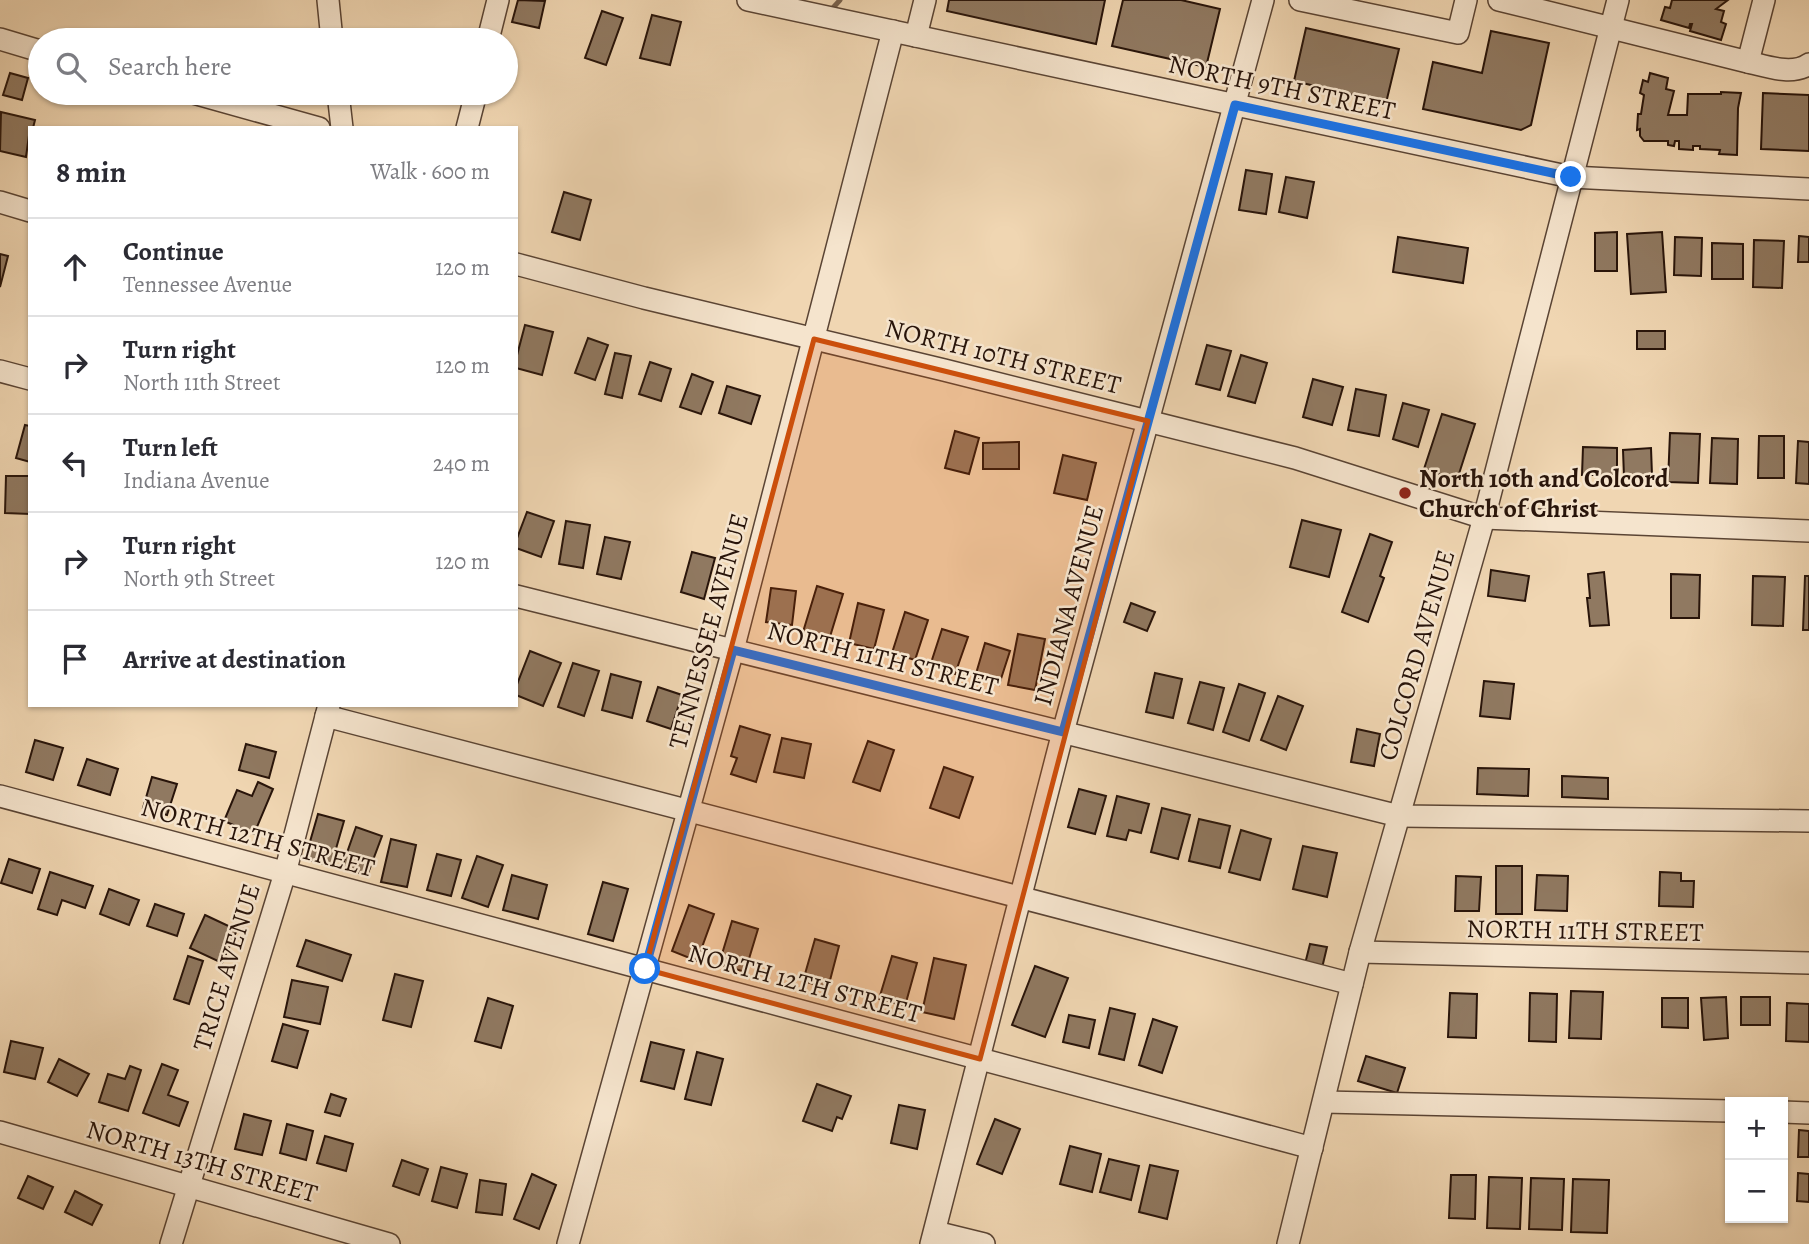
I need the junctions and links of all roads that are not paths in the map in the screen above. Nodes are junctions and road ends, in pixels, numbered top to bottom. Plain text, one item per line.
1 (328, 0) edge
2 (498, 0) edge
3 (748, 0) edge
4 (925, 0) edge
5 (1263, 0) edge
6 (1300, 0) edge
7 (1466, 0) edge
8 (1499, 0) edge
9 (1618, 0) edge
10 (1764, 0) edge
11 (331, 28) edge
12 (491, 28) edge
13 (1611, 28) junction
14 (893, 31) junction
15 (916, 36) junction
16 (0, 39) edge
17 (28, 47) edge
18 (1748, 62) junction
19 (1809, 64) edge
20 (236, 105) edge
21 (339, 105) edge
22 (473, 105) edge
23 (1235, 105) junction
24 (312, 126) edge
25 (342, 126) edge
26 (468, 126) edge
27 (1571, 177) junction
28 (1809, 189) edge
29 (0, 202) edge
30 (28, 210) edge
31 (518, 265) edge
32 (814, 339) junction
33 (1148, 421) junction
34 (1484, 518) junction
35 (1809, 531) edge
36 (518, 596) edge
37 (733, 650) junction
38 (328, 710) edge
39 (1063, 732) junction
40 (0, 796) edge
41 (688, 812) junction
42 (1399, 816) junction
43 (1809, 821) edge
44 (285, 873) junction
45 (1021, 897) junction
46 (1360, 952) junction
47 (1809, 963) edge
48 (645, 969) junction
49 (1352, 984) junction
50 (980, 1059) junction
51 (1324, 1102) junction
52 (1725, 1111) edge
53 (1788, 1112) edge
54 (1809, 1113) edge
55 (0, 1132) edge
56 (1312, 1148) junction
57 (187, 1187) junction
58 (933, 1238) edge
59 (171, 1244) edge
60 (389, 1244) edge
61 (568, 1244) edge
62 (984, 1244) edge
63 (1288, 1244) edge

1 - 11 street
2 - 12 street
3 - 14 street, NORTH 9TH STREET
4 - 15 street
5 - 23 street, INDIANA AVENUE
6 - 7 street
8 - 13 street
9 - 13 street, COLCORD AVENUE
10 - 18 street
13 - 18 street
13 - 27 street, COLCORD AVENUE
14 - 15 street, NORTH 9TH STREET
14 - 32 street, TENNESSEE AVENUE
15 - 23 street, NORTH 9TH STREET
16 - 17 street
18 - 19 street
20 - 24 street
21 - 25 street
22 - 26 street
23 - 27 street, NORTH 9TH STREET
23 - 33 street, INDIANA AVENUE
27 - 28 street, NORTH 9TH STREET
27 - 34 street, COLCORD AVENUE
29 - 30 street
31 - 32 street, NORTH 10TH STREET
32 - 33 street, NORTH 10TH STREET
32 - 37 street, TENNESSEE AVENUE
33 - 34 street, NORTH 10TH STREET
33 - 39 street, INDIANA AVENUE
34 - 35 street, NORTH 10TH STREET
34 - 42 street, COLCORD AVENUE
36 - 37 street, NORTH 11TH STREET
37 - 39 street, NORTH 11TH STREET
37 - 41 street, TENNESSEE AVENUE
38 - 41 street
38 - 44 street, TRICE AVENUE
39 - 42 street, NORTH 11TH STREET
39 - 45 street, INDIANA AVENUE
40 - 44 street, NORTH 12TH STREET
41 - 45 street
41 - 48 street, TENNESSEE AVENUE
42 - 43 street, NORTH 11TH STREET
42 - 46 street, COLCORD AVENUE
44 - 48 street, NORTH 12TH STREET
44 - 57 street, TRICE AVENUE
45 - 49 street
45 - 50 street, INDIANA AVENUE
46 - 47 street, NORTH 11TH STREET
46 - 49 street, COLCORD AVENUE
48 - 50 street, NORTH 12TH STREET
48 - 61 street, TENNESSEE AVENUE
49 - 51 street, COLCORD AVENUE
50 - 56 street, NORTH 12TH STREET
50 - 58 street, INDIANA AVENUE
51 - 52 street
51 - 56 street, COLCORD AVENUE
53 - 54 street
55 - 57 street, NORTH 13TH STREET
56 - 63 street, COLCORD AVENUE
57 - 59 street, TRICE AVENUE
57 - 60 street, NORTH 13TH STREET
58 - 62 street

